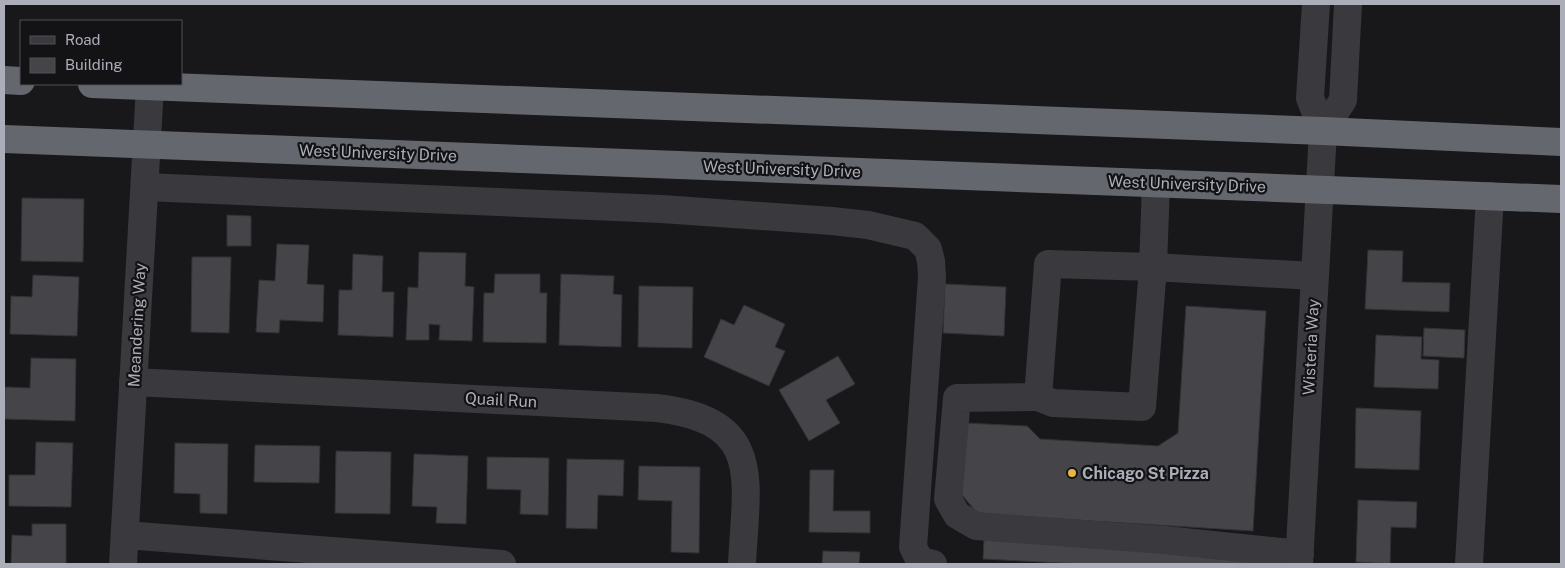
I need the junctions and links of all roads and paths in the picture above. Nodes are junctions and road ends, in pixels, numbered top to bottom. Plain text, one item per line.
1 (1316, 4) edge
2 (1348, 4) edge
3 (4, 80) edge
4 (20, 81) edge
5 (121, 85) edge
6 (150, 86) junction
7 (1323, 131) junction
8 (4, 139) edge
9 (1561, 142) edge
10 (147, 145) junction
11 (1156, 183) junction
12 (145, 188) junction
13 (1319, 189) junction
14 (1490, 196) junction
15 (1561, 199) edge
16 (1153, 268) junction
17 (1314, 276) junction
18 (133, 382) junction
19 (1038, 397) junction
20 (125, 535) junction
21 (1300, 559) edge
22 (123, 564) edge
23 (502, 564) edge
24 (742, 564) edge
25 (933, 564) edge
26 (1469, 564) edge

1 - 7 street
2 - 7 street
3 - 4 highway
5 - 6 highway
6 - 7 highway
6 - 10 street, Meandering Way
7 - 9 highway
7 - 13 street, Wisteria Way
8 - 10 highway, West University Drive
10 - 11 highway, West University Drive
10 - 12 street, Meandering Way
11 - 13 highway, West University Drive
11 - 16 street
12 - 18 street, Meandering Way
12 - 25 street
13 - 14 highway, West University Drive
13 - 17 street, Wisteria Way
14 - 15 highway, West University Drive
14 - 26 street
16 - 17 street
16 - 19 street
16 - 19 street
17 - 21 street, Wisteria Way
18 - 20 street, Meandering Way
18 - 24 street, Quail Run
19 - 21 street
20 - 22 street, Meandering Way
20 - 23 street

